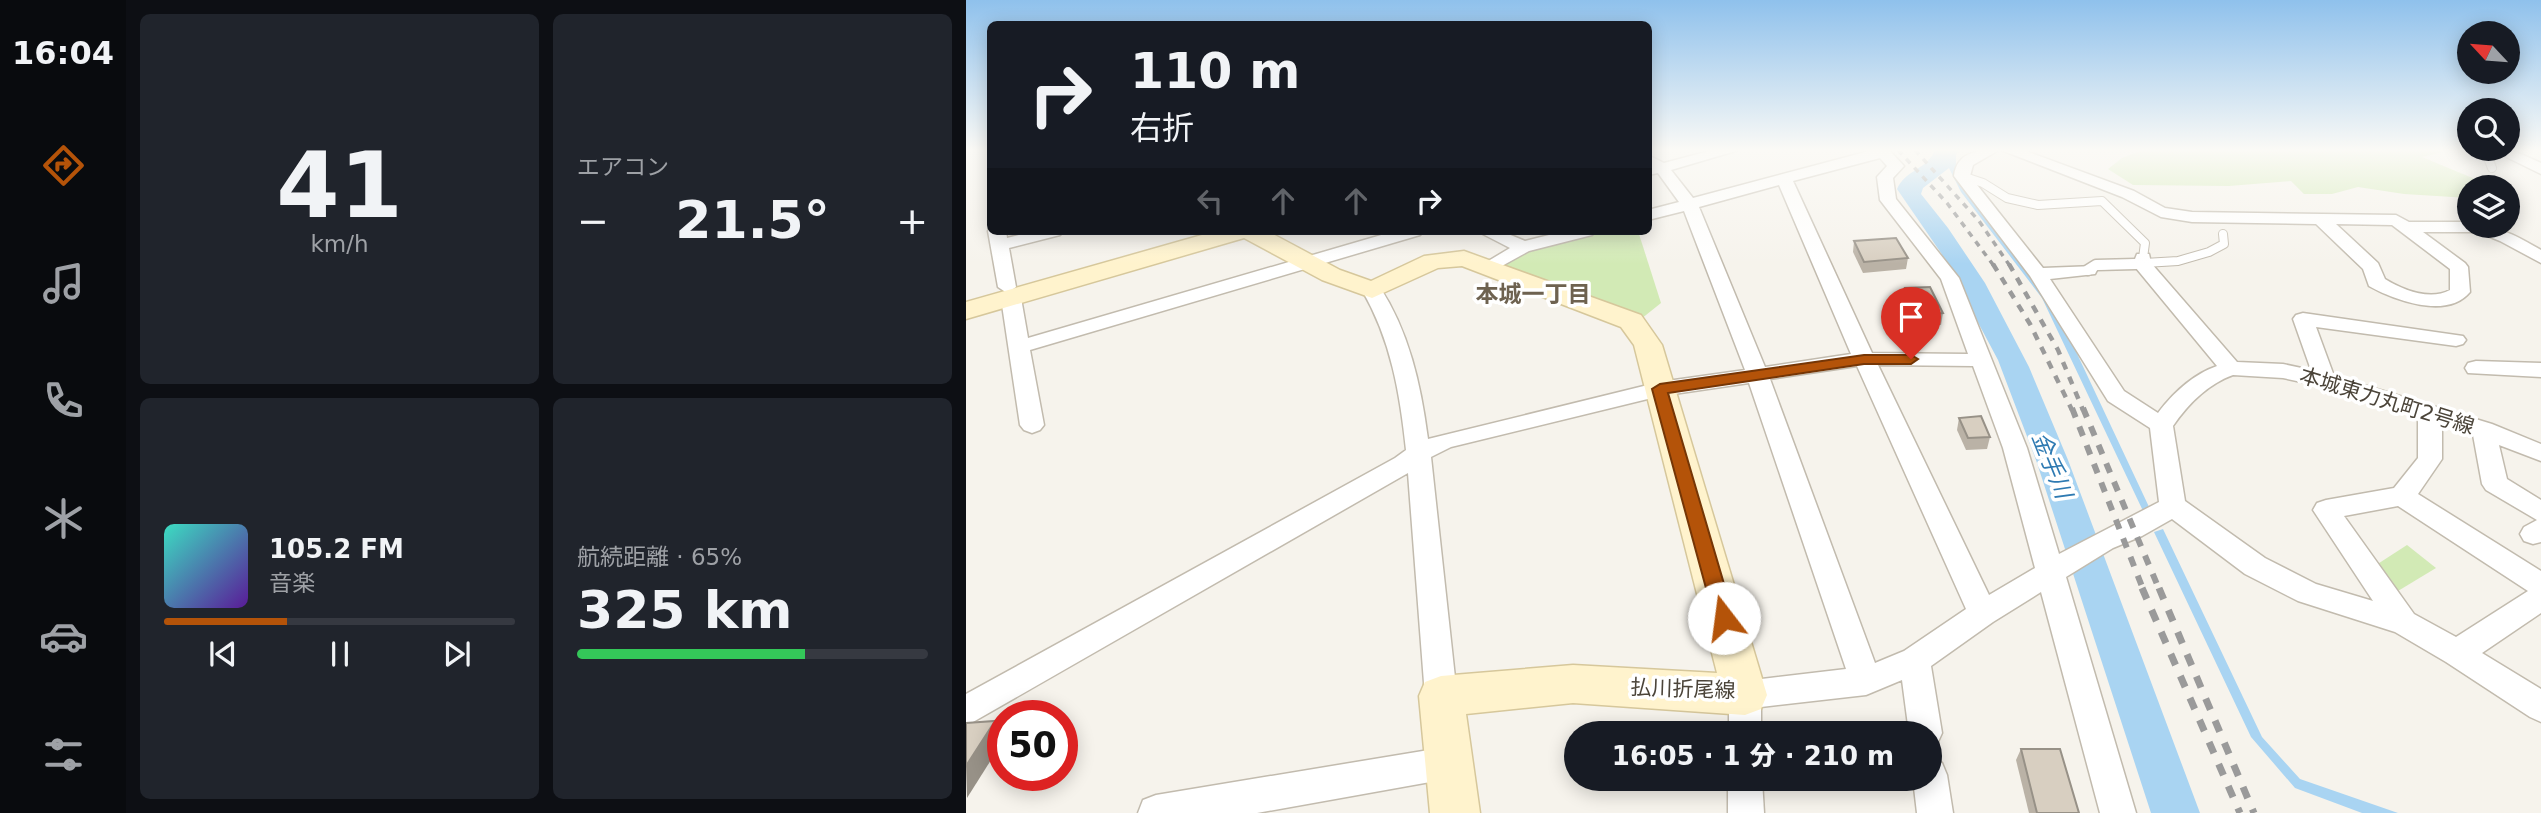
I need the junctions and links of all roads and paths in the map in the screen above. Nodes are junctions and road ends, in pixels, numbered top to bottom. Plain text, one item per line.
1 (1674, 188) edge
2 (1755, 188) edge
3 (1789, 188) edge
4 (1886, 188) edge
5 (1971, 188) edge
6 (1991, 188) edge
7 (2111, 188) edge
8 (1690, 205) junction
9 (1652, 214) edge
10 (2321, 219) junction
11 (2405, 227) junction
12 (2222, 234) dead end
13 (1023, 235) edge
14 (1205, 235) edge
15 (1227, 235) edge
16 (1257, 235) edge
17 (1401, 235) edge
18 (1495, 235) edge
19 (1570, 235) edge
20 (999, 238) edge
21 (1523, 247) junction
22 (2541, 258) edge
23 (2142, 261) junction
24 (1311, 262) junction
25 (1491, 267) junction
26 (2088, 270) joint
27 (2038, 274) junction
28 (1372, 290) junction
29 (1009, 293) junction
30 (966, 299) edge
31 (966, 311) edge
32 (2457, 341) dead end
33 (1018, 347) junction
34 (1864, 359) junction
35 (1981, 360) junction
36 (2231, 368) junction
37 (2476, 368) dead end
38 (2541, 370) edge
39 (1758, 376) junction
40 (2325, 380) junction
41 (1660, 389) junction
42 (2430, 413) junction
43 (1032, 425) dead end
44 (2161, 425) junction
45 (2484, 430) junction
46 (1417, 453) junction
47 (2541, 453) edge
48 (2402, 496) junction
49 (2173, 506) junction
50 (2538, 525) edge
51 (2059, 567) junction
52 (2541, 585) edge
53 (2541, 598) edge
54 (1983, 612) junction
55 (2404, 623) junction
56 (2457, 653) junction
57 (1915, 660) junction
58 (1866, 681) junction
59 (1745, 695) junction
60 (1441, 696) junction
61 (2541, 707) edge
62 (966, 711) edge
63 (1745, 721) edge
64 (1923, 721) edge
65 (1447, 763) junction
66 (1745, 791) edge
67 (1932, 791) edge
68 (1156, 813) edge
69 (1455, 813) edge
70 (1745, 813) edge
71 (1935, 813) edge
72 (2118, 813) edge

1 - 8 street
2 - 8 street
3 - 34 street
4 - 35 street
5 - 27 street
6 - 23 lane
7 - 10 street
8 - 9 street
8 - 39 street
10 - 11 street
10 - 11 street
11 - 22 street
12 - 23 lane
13 - 20 street
14 - 29 main road
15 - 29 main road
16 - 24 main road
17 - 24 street
18 - 21 street
19 - 21 street
20 - 29 street
21 - 25 street
23 - 26 lane
23 - 36 street
24 - 28 main road
24 - 33 street
25 - 28 main road, 払川折尾線
25 - 41 main road, 払川折尾線
26 - 27 street
27 - 44 street
28 - 46 street
29 - 30 main road
29 - 31 main road
29 - 33 street
32 - 40 street
33 - 43 street
34 - 35 street
34 - 39 street
34 - 54 street
35 - 51 street
36 - 40 street, 本城東力丸町2号線
36 - 44 street
37 - 38 street
39 - 41 street
39 - 58 street
40 - 42 street, 本城東力丸町2号線
41 - 46 street
41 - 59 main road, 払川折尾線
42 - 45 street, 本城東力丸町2号線
42 - 48 street
44 - 49 street
45 - 47 street, 本城東力丸町2号線
45 - 50 street
46 - 60 street
46 - 62 street
48 - 52 street
48 - 55 street
49 - 51 street
49 - 55 street
51 - 54 street
51 - 72 street
53 - 56 street
54 - 57 street
55 - 56 street
56 - 61 street
57 - 58 street
57 - 64 street
58 - 59 street
59 - 60 main road, 払川折尾線
59 - 63 street
60 - 65 main road
65 - 68 street
65 - 69 main road
66 - 70 street
67 - 71 street

